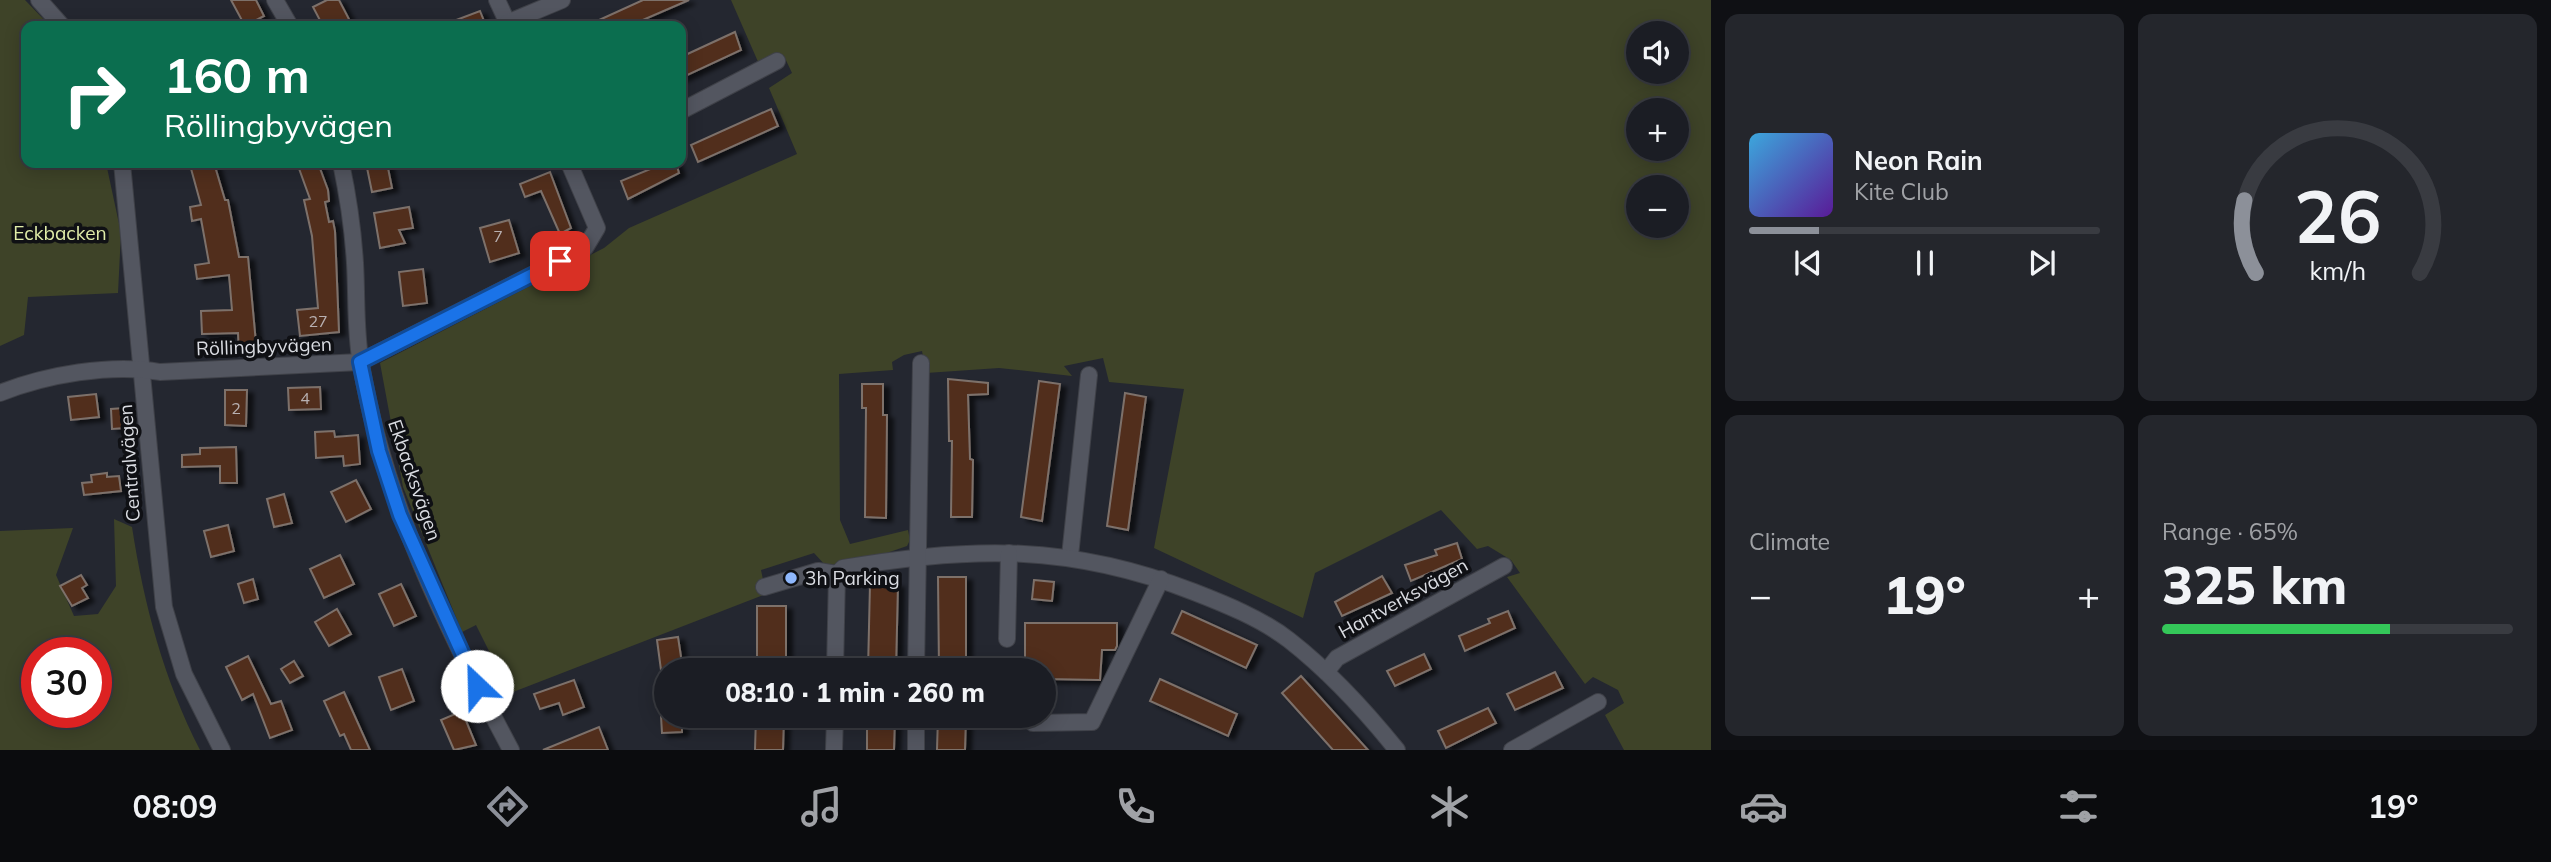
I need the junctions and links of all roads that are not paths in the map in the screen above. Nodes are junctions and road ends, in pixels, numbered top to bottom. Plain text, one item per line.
1 (39, 0) edge
2 (275, 0) edge
3 (497, 0) edge
4 (562, 0) edge
5 (58, 21) edge
6 (287, 21) edge
7 (506, 21) edge
8 (517, 21) edge
9 (776, 61) dead end
10 (686, 108) edge
11 (123, 168) edge
12 (342, 168) edge
13 (574, 168) edge
14 (360, 362) junction
15 (921, 363) dead end
16 (144, 369) junction
17 (1089, 375) dead end
18 (0, 393) edge
19 (1009, 553) junction
20 (916, 555) junction
21 (1070, 556) junction
22 (1504, 566) dead end
23 (837, 574) junction
24 (1161, 579) junction
25 (764, 587) dead end
26 (1007, 639) dead end
27 (835, 658) edge
28 (916, 658) edge
29 (1326, 672) junction
30 (1598, 702) dead end
31 (1056, 723) edge
32 (835, 728) edge
33 (916, 728) edge
34 (222, 750) edge
35 (511, 750) edge
36 (834, 750) edge
37 (916, 750) edge
38 (1397, 750) edge
39 (1512, 750) edge

1 - 5 street
2 - 6 street
3 - 7 street
4 - 8 street
9 - 10 street
11 - 16 street, Centralvägen
12 - 14 street, Ekbacksvägen
13 - 14 street, Röllingbyvägen
14 - 16 street, Röllingbyvägen
14 - 35 street, Ekbacksvägen
15 - 20 street
16 - 18 street, Röllingbyvägen
16 - 34 street, Centralvägen
17 - 21 street
19 - 20 street
19 - 21 street
19 - 26 street
20 - 23 street
20 - 28 street
21 - 24 street
22 - 29 street, Hantverksvägen
23 - 25 street
23 - 27 street
24 - 29 street
24 - 31 street
29 - 38 street
30 - 39 street
32 - 36 street
33 - 37 street

